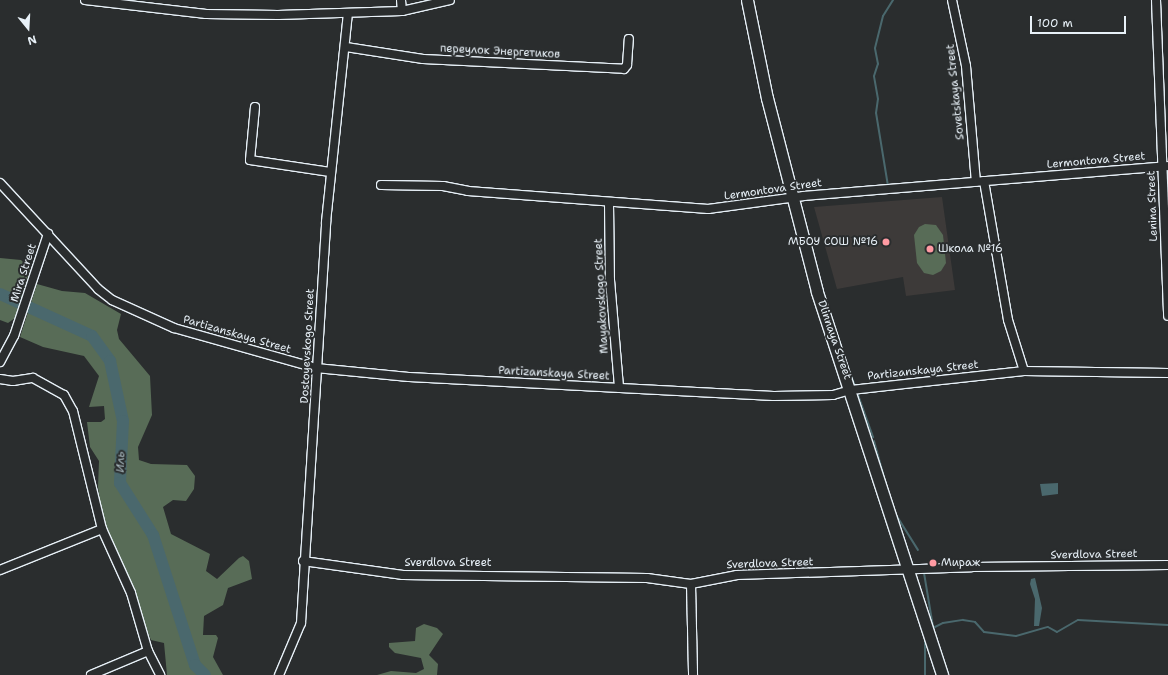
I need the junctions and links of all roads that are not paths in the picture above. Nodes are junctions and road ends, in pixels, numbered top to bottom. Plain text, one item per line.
1 (85, 0) edge
2 (401, 0) edge
3 (450, 0) edge
4 (747, 0) edge
5 (952, 0) edge
6 (1156, 0) edge
7 (109, 2) edge
8 (402, 11) junction
9 (348, 14) junction
10 (629, 39) dead end
11 (346, 47) junction
12 (255, 107) dead end
13 (1166, 166) edge
14 (330, 172) junction
15 (980, 182) junction
16 (0, 183) edge
17 (381, 184) dead end
18 (793, 197) junction
19 (609, 203) junction
20 (48, 234) junction
21 (1168, 316) edge
22 (0, 362) edge
23 (316, 368) junction
24 (1024, 371) junction
25 (1168, 373) edge
26 (0, 379) edge
27 (619, 388) junction
28 (851, 390) junction
29 (102, 529) junction
30 (303, 561) junction
31 (1168, 565) edge
32 (0, 570) edge
33 (910, 571) junction
34 (691, 584) junction
35 (148, 650) junction
36 (91, 675) edge
37 (160, 675) edge
38 (279, 675) edge
39 (693, 675) edge
40 (942, 675) edge

1 - 7 street
2 - 8 street
3 - 8 street
4 - 18 main road, Dlinnaya Street
5 - 15 street, Sovetskaya Street
6 - 13 street, Lenina Street
7 - 9 street
8 - 9 street
9 - 11 street, Dostoyevskogo Street
10 - 11 street, переулок Энергетиков
11 - 14 street, Dostoyevskogo Street
12 - 14 street
13 - 15 street, Lermontova Street
13 - 21 street, Lenina Street
14 - 23 street, Dostoyevskogo Street
15 - 18 street, Lermontova Street
15 - 24 street, Sovetskaya Street
16 - 20 street, Partizanskaya Street
17 - 19 street, Lermontova Street
18 - 19 street, Lermontova Street
18 - 28 main road, Dlinnaya Street
19 - 27 street, Mayakovskogo Street
20 - 22 street, Mira Street
20 - 23 street, Partizanskaya Street
23 - 27 street, Partizanskaya Street
23 - 30 street, Dostoyevskogo Street
24 - 25 street, Partizanskaya Street
24 - 28 street, Partizanskaya Street
26 - 29 street
27 - 28 street, Partizanskaya Street
28 - 33 main road, Dlinnaya Street
29 - 32 street
29 - 35 street
30 - 34 street, Sverdlova Street
30 - 38 street, Dostoyevskogo Street
31 - 33 street, Sverdlova Street
33 - 34 street, Sverdlova Street
33 - 40 main road, Dlinnaya Street
34 - 39 street
35 - 36 street
35 - 37 street

